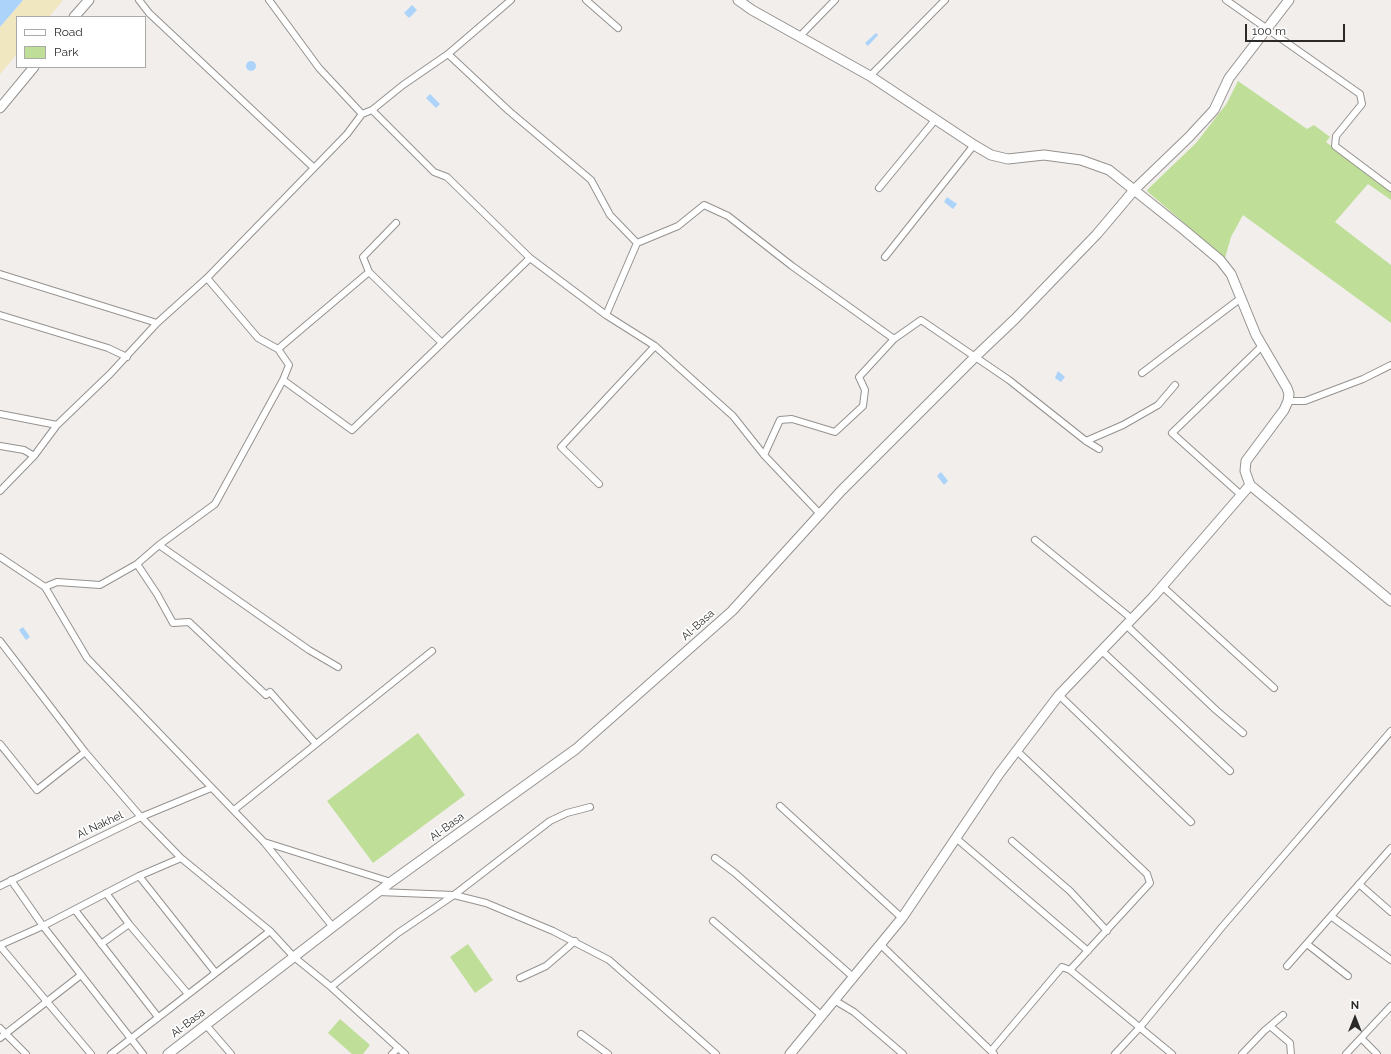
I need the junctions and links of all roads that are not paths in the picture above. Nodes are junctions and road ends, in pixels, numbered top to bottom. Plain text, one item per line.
1 (89, 0) edge
2 (139, 0) edge
3 (269, 0) edge
4 (511, 0) edge
5 (586, 0) edge
6 (738, 0) edge
7 (835, 0) edge
8 (945, 0) edge
9 (1226, 0) edge
10 (1289, 0) edge
11 (75, 16) edge
12 (618, 28) dead end
13 (1266, 28) junction
14 (800, 36) junction
15 (448, 54) junction
16 (33, 68) edge
17 (870, 76) junction
18 (0, 108) edge
19 (372, 110) junction
20 (362, 114) junction
21 (934, 120) junction
22 (974, 145) junction
23 (314, 168) junction
24 (879, 188) dead end
25 (1391, 188) edge
26 (1135, 189) junction
27 (396, 224) dead end
28 (637, 243) junction
29 (885, 257) dead end
30 (530, 258) junction
31 (369, 272) junction
32 (0, 274) edge
33 (207, 278) junction
34 (1241, 298) junction
35 (606, 314) junction
36 (0, 315) edge
37 (157, 323) junction
38 (894, 338) junction
39 (442, 343) junction
40 (655, 346) junction
41 (1262, 346) junction
42 (278, 349) junction
43 (127, 357) junction
44 (975, 357) junction
45 (1391, 365) edge
46 (1142, 373) dead end
47 (283, 380) junction
48 (1174, 385) dead end
49 (1288, 401) junction
50 (0, 414) edge
51 (57, 425) junction
52 (1086, 441) junction
53 (0, 446) edge
54 (1099, 449) dead end
55 (764, 455) junction
56 (34, 456) junction
57 (599, 484) dead end
58 (1250, 485) junction
59 (0, 491) edge
60 (1240, 494) junction
61 (821, 515) junction
62 (1035, 540) dead end
63 (159, 545) junction
64 (0, 557) edge
65 (137, 564) junction
66 (1162, 586) junction
67 (45, 587) junction
68 (1391, 601) edge
69 (1129, 622) junction
70 (0, 641) edge
71 (432, 651) dead end
72 (1102, 651) junction
73 (338, 667) dead end
74 (1274, 688) dead end
75 (1059, 695) junction
76 (1391, 731) edge
77 (1243, 733) dead end
78 (0, 744) edge
79 (316, 744) junction
80 (1016, 750) junction
81 (86, 752) junction
82 (1230, 771) dead end
83 (211, 788) junction
84 (780, 806) dead end
85 (590, 807) dead end
86 (234, 810) junction
87 (141, 817) junction
88 (1191, 822) dead end
89 (957, 839) junction
90 (1012, 841) dead end
91 (264, 842) junction
92 (1391, 848) edge
93 (1385, 853) junction
94 (181, 858) junction
95 (715, 858) dead end
96 (1391, 859) edge
97 (139, 876) junction
98 (10, 880) junction
99 (391, 882) junction
100 (1359, 884) junction
101 (0, 886) edge
102 (378, 892) junction
103 (106, 893) junction
104 (454, 895) junction
105 (75, 910) junction
106 (1391, 912) edge
107 (1332, 917) junction
108 (902, 918) junction
109 (713, 921) dead end
110 (129, 924) junction
111 (43, 926) junction
112 (333, 927) junction
113 (270, 931) junction
114 (1107, 931) junction
115 (575, 941) junction
116 (101, 944) junction
117 (1307, 944) junction
118 (881, 945) junction
119 (0, 946) edge
120 (1088, 951) junction
121 (294, 957) junction
122 (1391, 960) edge
123 (1287, 966) dead end
124 (1070, 970) junction
125 (215, 972) junction
126 (81, 975) junction
127 (852, 976) junction
128 (1348, 976) dead end
129 (520, 978) dead end
130 (332, 986) junction
131 (188, 994) junction
132 (834, 1000) junction
133 (46, 1001) junction
134 (1391, 1006) edge
135 (821, 1015) junction
136 (1283, 1015) dead end
137 (158, 1017) junction
138 (206, 1025) junction
139 (1141, 1026) junction
140 (1270, 1026) junction
141 (0, 1028) edge
142 (6, 1034) junction
143 (581, 1034) dead end
144 (0, 1038) edge
145 (1361, 1038) junction
146 (131, 1039) junction
147 (398, 1048) junction
148 (992, 1052) edge
149 (26, 1054) edge
150 (91, 1054) edge
151 (111, 1054) edge
152 (143, 1054) edge
153 (168, 1054) edge
154 (231, 1054) edge
155 (392, 1054) edge
156 (405, 1054) edge
157 (608, 1054) edge
158 (716, 1054) edge
159 (790, 1054) edge
160 (903, 1054) edge
161 (1115, 1054) edge
162 (1172, 1054) edge
163 (1242, 1054) edge
164 (1291, 1054) edge
165 (1346, 1054) edge
166 (1377, 1054) edge

1 - 11 street
2 - 23 street
3 - 20 street
4 - 15 street
5 - 12 street
6 - 14 street
7 - 14 street
8 - 17 street
9 - 13 street
10 - 13 street, Al-Basa
13 - 25 street
13 - 26 street, Al-Basa
14 - 17 street
15 - 19 street
15 - 28 street
16 - 18 street
17 - 21 street
19 - 20 street
19 - 30 street
20 - 23 street
21 - 22 street
21 - 24 street
22 - 26 street
22 - 29 street
23 - 33 street
26 - 34 street
26 - 44 street, Al-Basa
27 - 31 street
28 - 35 street
28 - 38 street
30 - 35 street
30 - 39 street
31 - 39 street
31 - 42 street
32 - 37 street
33 - 37 street
33 - 42 street
34 - 41 street
34 - 46 street
35 - 40 street
36 - 43 street
37 - 43 street
38 - 44 street
38 - 55 street
39 - 47 street
40 - 55 street
40 - 57 street
41 - 49 street
41 - 60 street
42 - 47 street
43 - 51 street
44 - 52 street
44 - 61 street, Al-Basa
45 - 49 street
47 - 63 street
48 - 52 street
49 - 58 street
50 - 51 street
51 - 56 street
52 - 54 street
53 - 56 street
55 - 61 street
56 - 59 street
58 - 60 street
58 - 68 street
60 - 66 street
61 - 99 street, Al-Basa
62 - 69 street
63 - 65 street
63 - 73 street
64 - 67 street
65 - 67 street
65 - 79 street
66 - 69 street
66 - 74 street
67 - 83 street
69 - 72 street
69 - 77 street
70 - 81 street
71 - 79 street
72 - 75 street
72 - 82 street
75 - 80 street
75 - 88 street
76 - 139 street
78 - 81 street
79 - 86 street
80 - 89 street
80 - 114 street
81 - 87 street
83 - 86 street
83 - 87 street, Al Nakhel
84 - 108 street
85 - 104 street
86 - 91 street
87 - 94 street
87 - 98 street, Al Nakhel
89 - 108 street
89 - 120 street
90 - 114 street
91 - 99 street
91 - 112 street
92 - 93 street
93 - 96 street
93 - 100 street
94 - 97 street
94 - 113 street
95 - 127 street
97 - 103 street
97 - 125 street
98 - 101 street, Al Nakhel
98 - 111 street
99 - 102 street, Al-Basa
100 - 106 street
100 - 107 street
102 - 104 street
102 - 112 street, Al-Basa
103 - 105 street
103 - 110 street
104 - 115 street
104 - 130 street
105 - 111 street
105 - 116 street
107 - 117 street
107 - 122 street
108 - 118 street
109 - 135 street
110 - 116 street
110 - 131 street
111 - 119 street
111 - 126 street
112 - 121 street, Al-Basa
113 - 121 street
113 - 125 street
114 - 120 street
115 - 129 street
115 - 158 street
116 - 137 street
117 - 123 street
117 - 128 street
118 - 127 street
118 - 148 street
119 - 133 street
120 - 124 street
121 - 130 street
121 - 138 street, Al-Basa
124 - 139 street
124 - 148 street
125 - 131 street
126 - 133 street
126 - 146 street
127 - 132 street
130 - 147 street
131 - 137 street
132 - 135 street
132 - 160 street
133 - 142 street
133 - 150 street
134 - 145 street
135 - 159 street
136 - 140 street
137 - 146 street
138 - 153 street, Al-Basa
138 - 154 street
139 - 161 street
139 - 162 street
140 - 163 street
140 - 164 street
141 - 142 street
142 - 144 street
142 - 149 street
143 - 157 street
145 - 165 street
145 - 166 street
146 - 151 street
146 - 152 street
147 - 155 street
147 - 156 street

